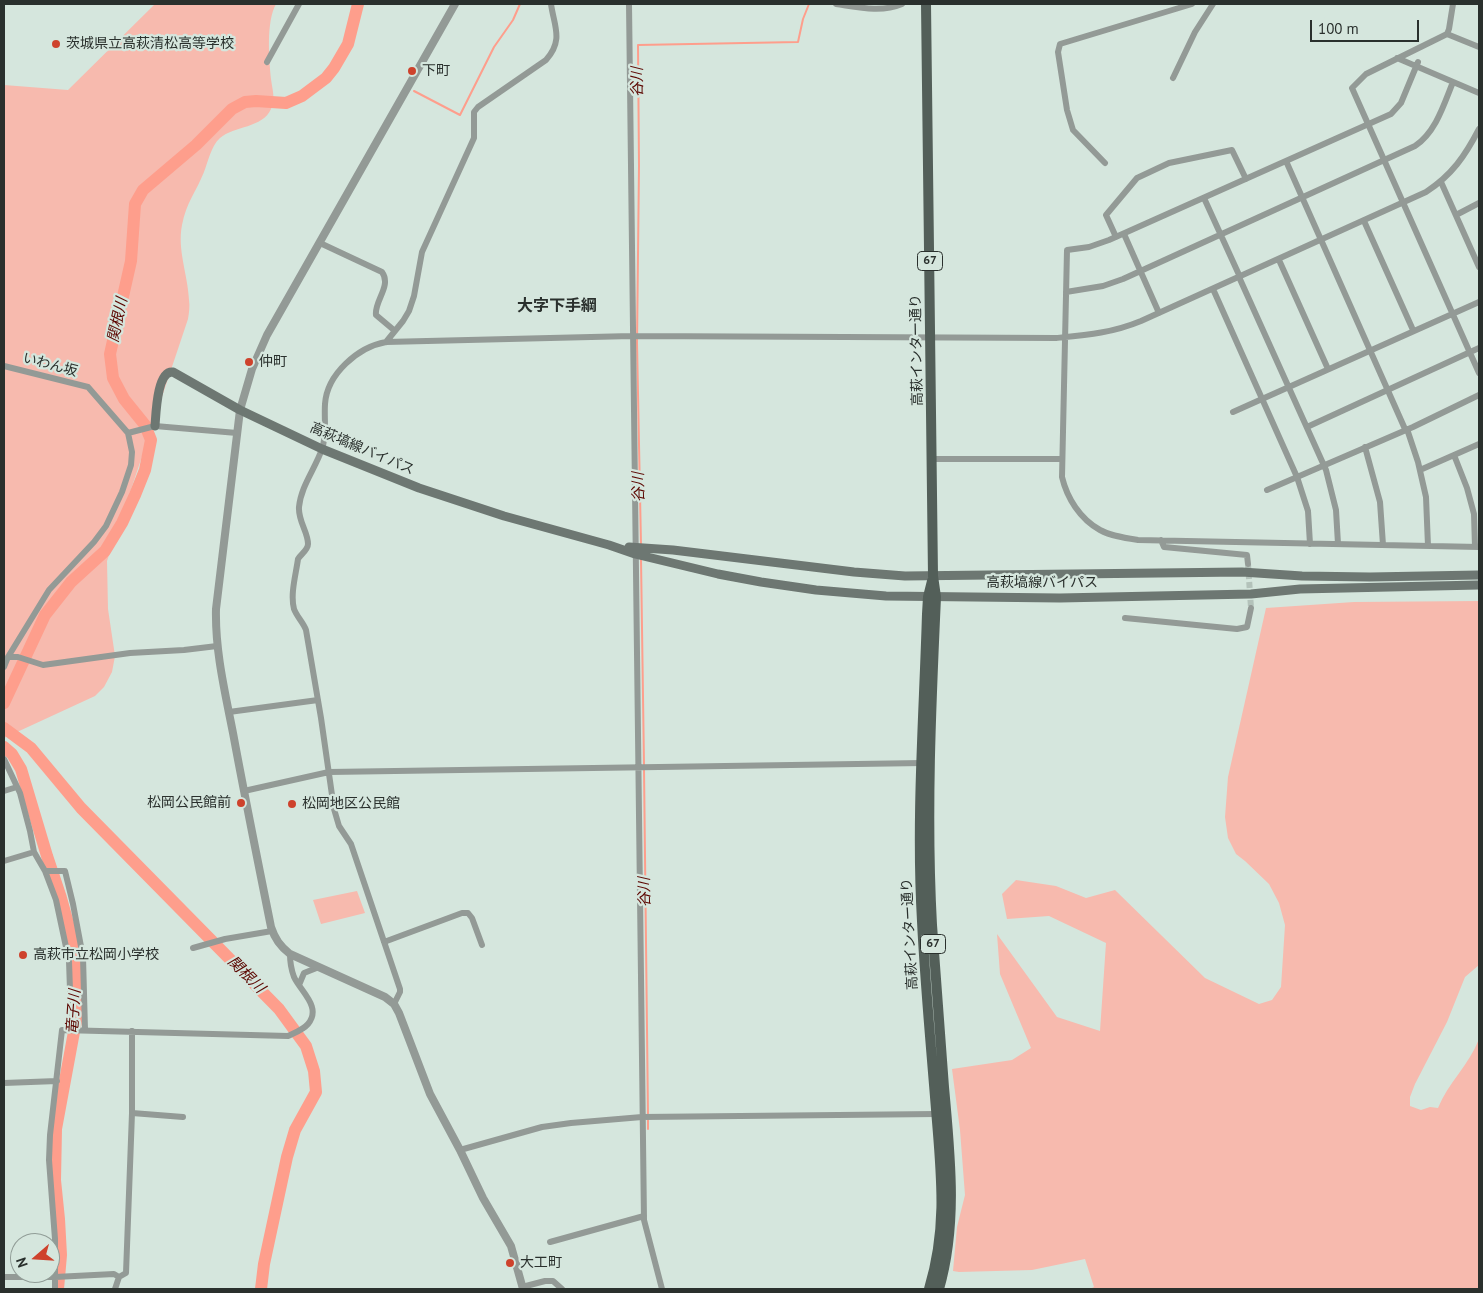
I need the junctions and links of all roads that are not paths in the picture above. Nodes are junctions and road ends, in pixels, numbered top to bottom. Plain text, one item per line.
1 (299, 4) edge
2 (456, 4) edge
3 (551, 4) edge
4 (629, 4) edge
5 (836, 4) edge
6 (902, 4) edge
7 (926, 4) edge
8 (1192, 4) edge
9 (1210, 4) edge
10 (1453, 4) edge
11 (1447, 34) junction
12 (1479, 48) edge
13 (1397, 58) junction
14 (267, 62) dead end
15 (1417, 64) junction
16 (1172, 78) dead end
17 (1453, 82) junction
18 (1479, 93) edge
19 (1368, 124) junction
20 (1479, 129) edge
21 (1384, 160) junction
22 (1286, 161) junction
23 (1104, 162) dead end
24 (1246, 179) junction
25 (1441, 182) junction
26 (1302, 197) junction
27 (1204, 198) junction
28 (1404, 203) junction
29 (1479, 204) edge
30 (1456, 214) junction
31 (1364, 221) junction
32 (1124, 234) junction
33 (1221, 234) junction
34 (1116, 237) junction
35 (1321, 240) junction
36 (320, 243) junction
37 (1279, 260) junction
38 (1479, 267) edge
39 (1140, 271) junction
40 (1240, 277) junction
41 (1213, 289) junction
42 (1066, 292) junction
43 (1479, 302) edge
44 (1159, 313) junction
45 (1453, 314) junction
46 (1414, 330) junction
47 (395, 331) junction
48 (632, 336) junction
49 (930, 337) junction
50 (1065, 337) junction
51 (386, 342) junction
52 (1479, 348) edge
53 (1370, 350) junction
54 (1470, 353) junction
55 (4, 366) edge
56 (1328, 369) junction
57 (1479, 372) edge
58 (1289, 387) junction
59 (1388, 390) junction
60 (1479, 395) edge
61 (1262, 398) junction
62 (240, 410) junction
63 (1233, 412) dead end
64 (152, 426) junction
65 (1307, 427) junction
66 (1406, 429) junction
67 (131, 432) junction
68 (237, 433) junction
69 (1479, 444) edge
70 (1365, 447) junction
71 (322, 449) junction
72 (1454, 455) junction
73 (932, 459) junction
74 (1062, 459) junction
75 (1324, 465) junction
76 (1420, 470) junction
77 (1297, 477) junction
78 (1267, 490) dead end
79 (1161, 540) junction
80 (1310, 544) junction
81 (1338, 544) junction
82 (1383, 545) junction
83 (1428, 546) junction
84 (1477, 547) edge
85 (636, 551) junction
86 (1248, 564) dead end
87 (1479, 575) edge
88 (933, 576) junction
89 (1479, 584) edge
90 (932, 597) junction
91 (1251, 608) tunnel mouth
92 (1125, 618) dead end
93 (217, 646) junction
94 (8, 657) junction
95 (4, 667) edge
96 (318, 700) junction
97 (229, 712) junction
98 (4, 759) edge
99 (925, 763) junction
100 (638, 767) junction
101 (329, 772) junction
102 (17, 787) junction
103 (4, 791) edge
104 (244, 792) junction
105 (34, 852) junction
106 (4, 861) edge
107 (46, 871) junction
108 (272, 931) junction
109 (384, 942) junction
110 (482, 945) dead end
111 (193, 948) dead end
112 (290, 954) junction
113 (319, 967) junction
114 (299, 985) junction
115 (394, 1004) junction
116 (66, 1030) junction
117 (83, 1030) junction
118 (132, 1031) junction
119 (57, 1081) junction
120 (4, 1083) edge
121 (132, 1113) junction
122 (936, 1114) junction
123 (184, 1117) dead end
124 (642, 1117) junction
125 (460, 1150) junction
126 (644, 1216) junction
127 (55, 1233) edge
128 (550, 1242) dead end
129 (60, 1277) edge
130 (119, 1277) junction
131 (522, 1288) edge
132 (116, 1289) edge
133 (562, 1289) edge
134 (662, 1289) edge
135 (929, 1289) edge
136 (939, 1289) edge

1 - 14 street
2 - 36 street
3 - 47 street
4 - 48 street
5 - 6 street
7 - 49 main road, 高萩インター通り / 67
8 - 23 street
9 - 16 street
10 - 11 street
11 - 12 street
11 - 13 street
13 - 15 street
13 - 19 street
15 - 17 street
15 - 19 street
17 - 18 street
17 - 21 street
19 - 21 street
19 - 22 street
20 - 25 street
21 - 26 street
21 - 28 street
22 - 24 street
22 - 26 street
24 - 27 street
24 - 34 street
25 - 28 street
25 - 30 street
26 - 33 street
26 - 35 street
27 - 32 street
27 - 33 street
28 - 31 street
28 - 45 street
29 - 30 street
30 - 38 street
31 - 35 street
31 - 46 street
32 - 34 street
32 - 39 street
33 - 39 street
33 - 40 street
34 - 42 street
35 - 37 street
35 - 53 street
36 - 47 street
36 - 62 street
37 - 40 street
37 - 56 street
39 - 42 street
39 - 44 street
40 - 41 street
40 - 58 street
41 - 44 street
41 - 61 street
42 - 50 street
43 - 45 street
44 - 50 street
45 - 46 street
45 - 54 street
46 - 53 street
47 - 51 street
48 - 49 street
48 - 51 street
48 - 85 street
49 - 50 street
49 - 73 main road, 高萩インター通り / 67
50 - 74 street
51 - 71 street
52 - 54 street
53 - 56 street
53 - 59 street
54 - 57 street
54 - 59 street
55 - 67 street, いわん坂
56 - 58 street
58 - 61 street
58 - 65 street
59 - 65 street
59 - 66 street
60 - 66 street
61 - 63 street
61 - 77 street
62 - 64 main road, 高萩塙線バイパス
62 - 68 street
62 - 71 main road, 高萩塙線バイパス
64 - 67 street
64 - 68 street
65 - 75 street
66 - 70 street
66 - 76 street
67 - 94 street
68 - 93 street
69 - 72 street
70 - 75 street
70 - 82 street
71 - 85 main road, 高萩塙線バイパス
71 - 96 street
72 - 76 street
72 - 84 street
73 - 74 street
73 - 88 main road, 高萩インター通り / 67
74 - 79 street
75 - 77 street
75 - 81 street
76 - 83 street
77 - 78 street
77 - 80 street
79 - 80 street
79 - 86 street
80 - 81 street
81 - 82 street
82 - 83 street
83 - 84 street
85 - 88 main road, 高萩塙線バイパス
85 - 90 main road, 高萩塙線バイパス
85 - 100 street
87 - 88 main road, 高萩塙線バイパス
88 - 90 main road, 高萩インター通り / 67
89 - 90 main road, 高萩塙線バイパス
90 - 99 main road, 高萩インター通り / 67
91 - 92 street
93 - 94 street
93 - 97 street
94 - 95 street
96 - 97 street
96 - 101 street
97 - 104 street
98 - 102 street
99 - 100 street
99 - 122 main road, 高萩インター通り / 67
99 - 136 main road, 高萩インター通り / 67
100 - 101 street
100 - 124 street
101 - 104 street
101 - 109 street
102 - 103 street
102 - 105 street
104 - 108 street
105 - 106 street
105 - 107 street
107 - 116 street
107 - 117 street
108 - 111 street
108 - 112 street
109 - 110 street
109 - 115 street
112 - 113 street
112 - 114 street
113 - 114 street
113 - 115 street
114 - 118 street
115 - 125 street
116 - 117 street
116 - 119 street
117 - 118 street
118 - 121 street
119 - 120 street
119 - 127 street
121 - 123 street
121 - 130 street
122 - 124 street
122 - 135 main road, 高萩インター通り / 67
124 - 125 street
124 - 126 street
125 - 131 street
126 - 128 street
126 - 134 street
129 - 130 street
130 - 132 street
131 - 133 street

